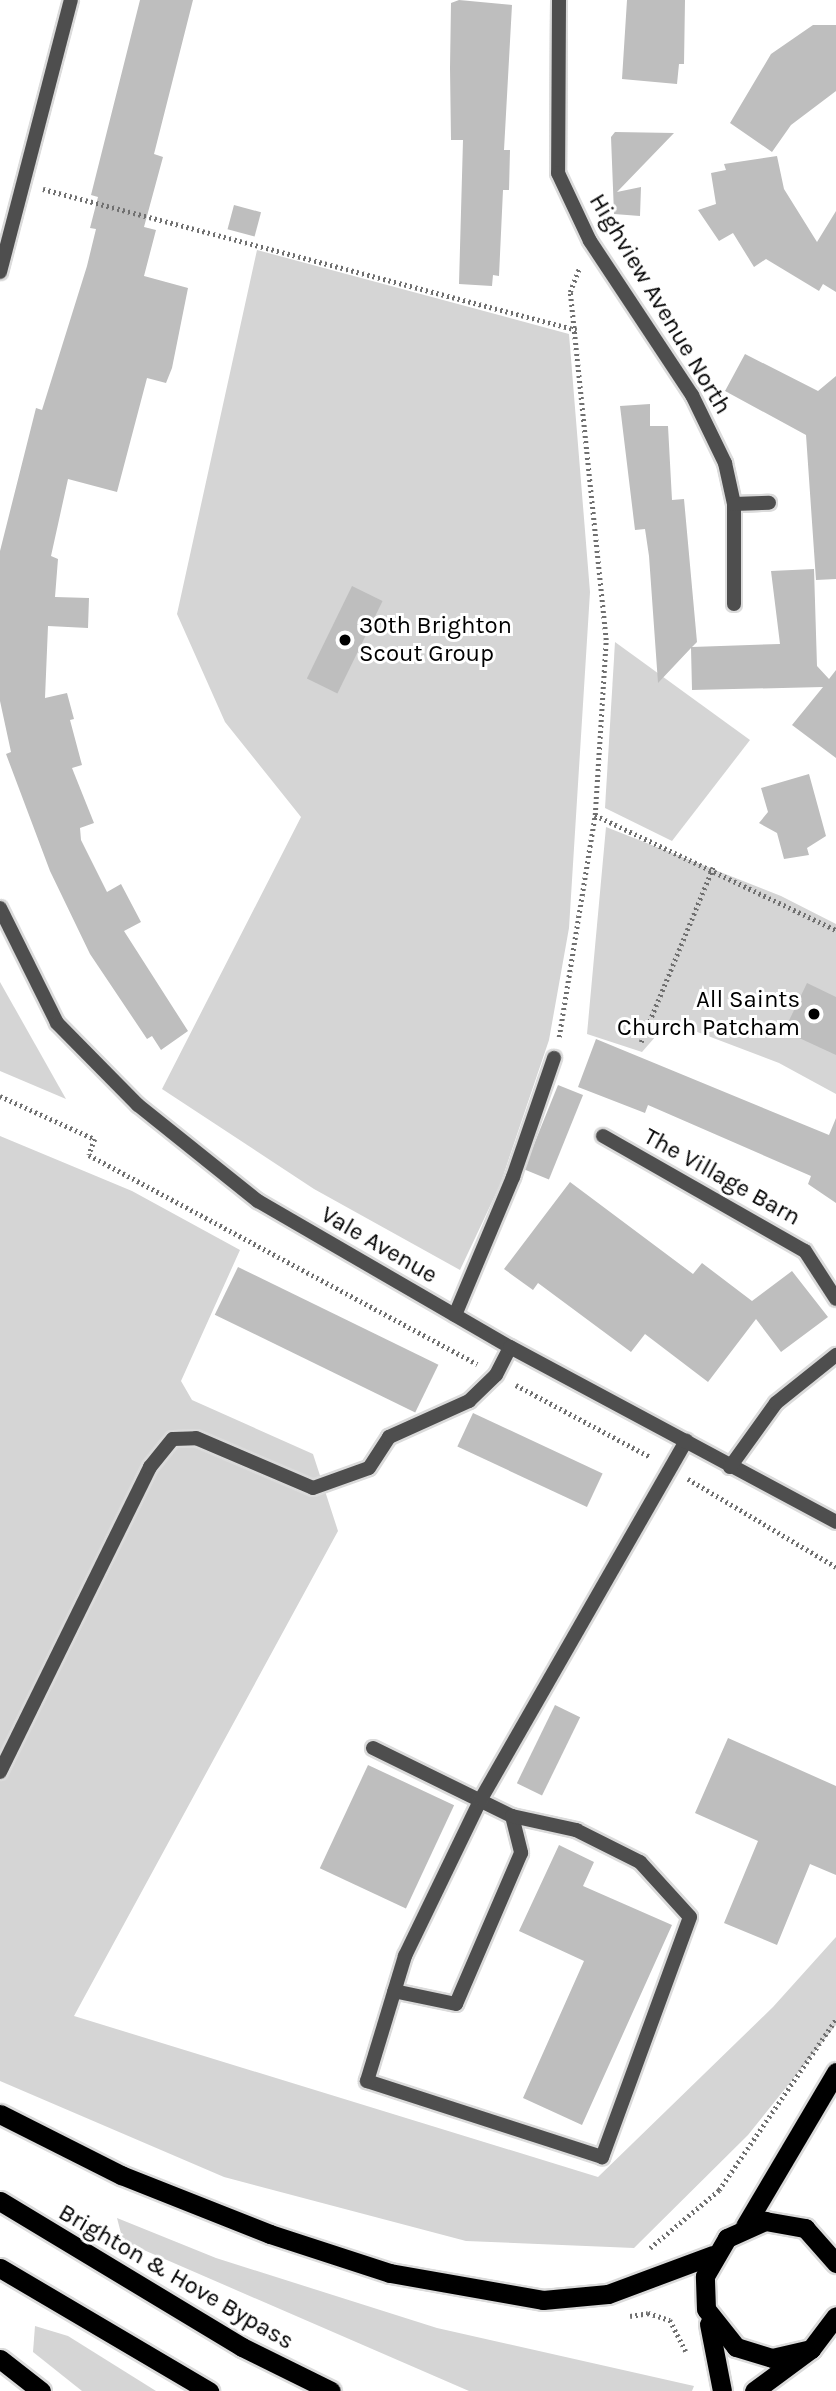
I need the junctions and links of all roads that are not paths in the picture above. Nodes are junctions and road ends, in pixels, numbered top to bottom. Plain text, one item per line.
1 (71, 0) edge
2 (559, 0) edge
3 (0, 272) edge
4 (769, 503) dead end
5 (734, 505) junction
6 (734, 604) dead end
7 (0, 908) edge
8 (554, 1058) road end
9 (603, 1136) dead end
10 (836, 1299) edge
11 (455, 1315) junction
12 (510, 1347) junction
13 (836, 1355) edge
14 (686, 1441) junction
15 (730, 1467) junction
16 (833, 1521) edge
17 (373, 1748) dead end
18 (0, 1772) edge
19 (481, 1800) junction
20 (512, 1816) junction
21 (394, 1991) junction
22 (836, 2073) edge
23 (0, 2115) edge
24 (0, 2201) edge
25 (745, 2226) junction
26 (835, 2254) edge
27 (713, 2255) junction
28 (0, 2268) edge
29 (706, 2309) junction
30 (836, 2316) edge
31 (811, 2349) junction
32 (0, 2358) edge
33 (41, 2391) edge
34 (209, 2391) edge
35 (331, 2391) edge
36 (722, 2391) edge
37 (754, 2391) edge

1 - 3 street
2 - 5 street, Highview Avenue North
4 - 5 street
5 - 6 street, Highview Avenue North
7 - 11 street, Vale Avenue
8 - 11 street
9 - 10 street, The Village Barn
11 - 12 street, Vale Avenue
12 - 14 street, Vale Avenue
12 - 18 street
13 - 15 street
14 - 15 street, Vale Avenue
14 - 19 street
15 - 16 street, Vale Avenue
17 - 19 street
19 - 20 street
19 - 21 street
20 - 21 street
20 - 21 street
22 - 25 highway
23 - 27 highway
24 - 35 highway, Brighton & Hove Bypass
25 - 26 highway
25 - 27 highway
27 - 29 highway
28 - 34 highway
29 - 31 highway
29 - 36 highway
30 - 31 highway
31 - 37 highway
32 - 33 highway

